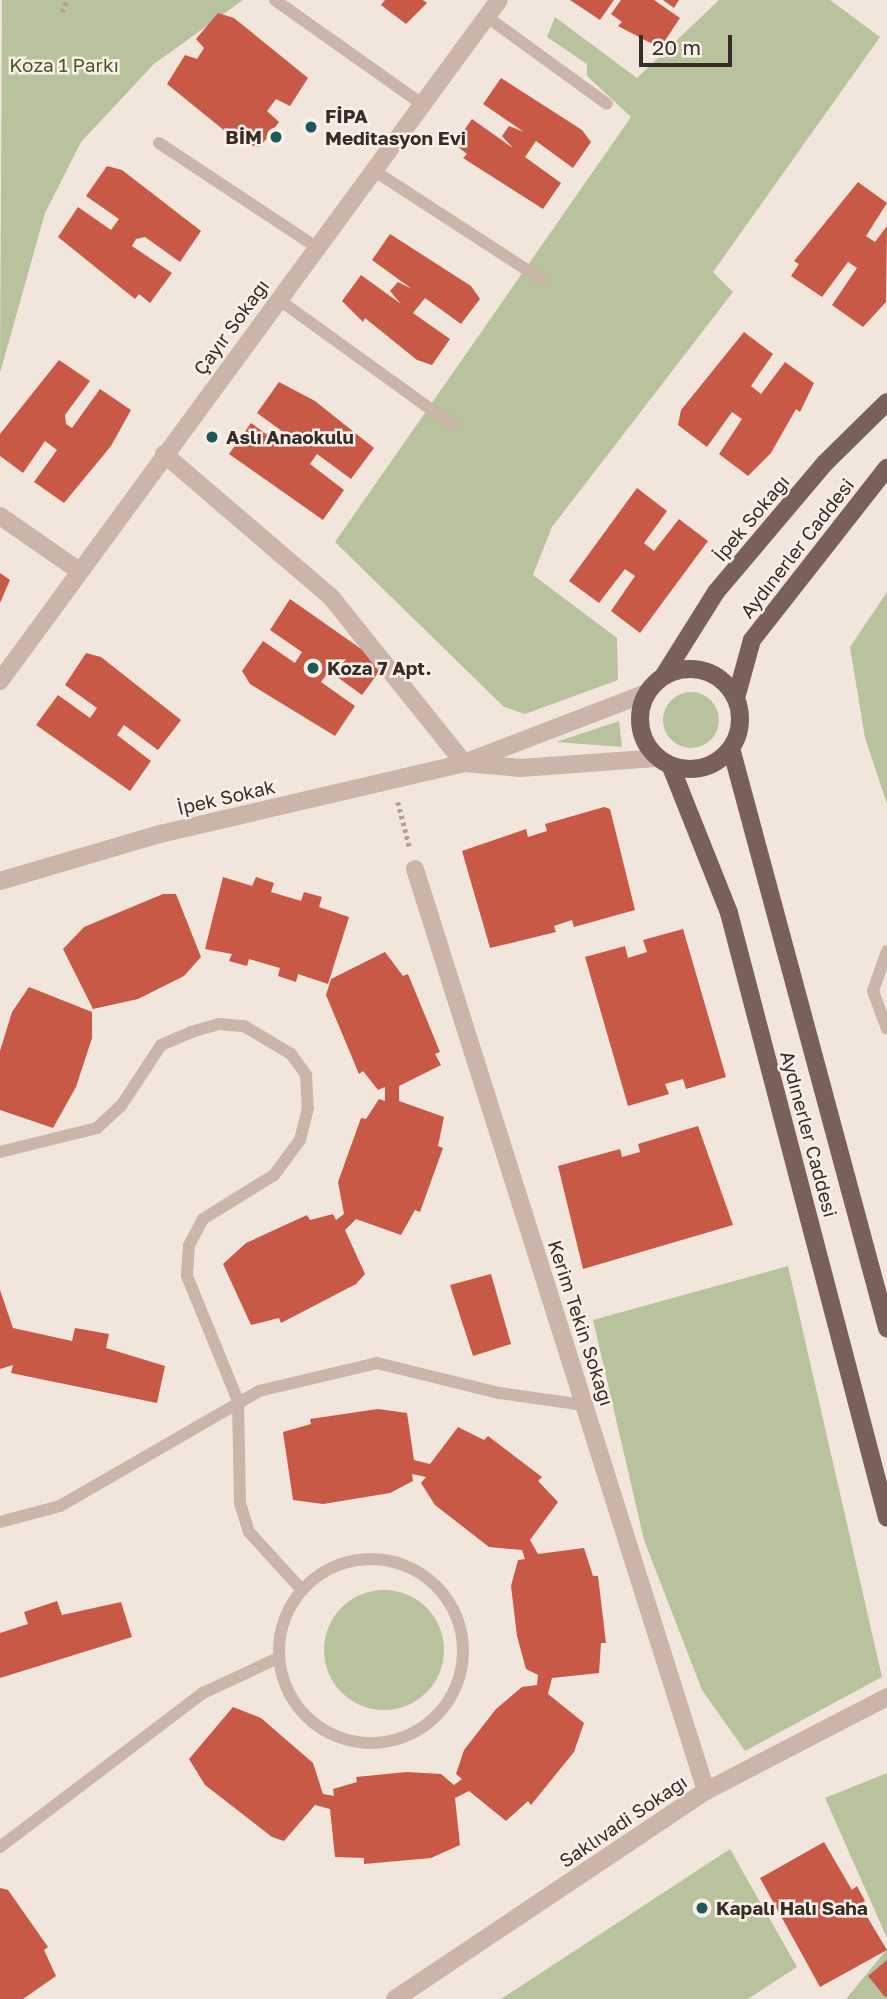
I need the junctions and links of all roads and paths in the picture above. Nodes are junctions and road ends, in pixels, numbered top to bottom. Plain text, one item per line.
1 (67, 0) edge
2 (275, 0) edge
3 (499, 0) edge
4 (62, 12) dead end
5 (487, 17) junction
6 (422, 104) junction
7 (607, 104) dead end
8 (159, 143) dead end
9 (373, 170) junction
10 (316, 247) junction
11 (541, 279) dead end
12 (278, 299) junction
13 (887, 401) edge
14 (453, 425) dead end
15 (164, 454) junction
16 (887, 468) edge
17 (0, 516) edge
18 (78, 570) junction
19 (664, 675) junction
20 (0, 681) edge
21 (646, 693) junction
22 (736, 698) junction
23 (731, 748) junction
24 (664, 762) junction
25 (464, 763) junction
26 (392, 780) junction
27 (415, 869) joint
28 (0, 881) edge
29 (887, 951) edge
30 (887, 1030) edge
31 (0, 1152) edge
32 (887, 1328) edge
33 (238, 1401) junction
34 (584, 1405) junction
35 (887, 1518) edge
36 (0, 1522) edge
37 (302, 1590) junction
38 (278, 1658) junction
39 (887, 1697) edge
40 (706, 1791) junction
41 (0, 1847) edge
42 (395, 1999) edge

1 - 4 path
2 - 6 lane
3 - 5 street, Çayır Sokağı
5 - 6 street, Çayır Sokağı
5 - 7 lane
6 - 9 street, Çayır Sokağı
8 - 10 lane
9 - 10 street, Çayır Sokağı
9 - 11 lane
10 - 12 street, Çayır Sokağı
12 - 14 lane
12 - 15 street, Çayır Sokağı
13 - 19 main road, İpek Sokağı
15 - 18 street, Çayır Sokağı
15 - 25 street
16 - 22 main road, Aydınerler Caddesi
17 - 18 street
18 - 20 street, Çayır Sokağı
19 - 21 main road
19 - 22 main road
21 - 24 main road
21 - 25 street
22 - 23 main road
23 - 24 main road
23 - 32 main road, Aydınerler Caddesi
24 - 25 street
24 - 35 main road, Aydınerler Caddesi
25 - 26 street, İpek Sokak
26 - 27 path
26 - 28 street, İpek Sokak
27 - 34 street, Kerim Tekin Sokağı
29 - 30 lane
31 - 33 lane
33 - 34 lane
33 - 36 lane
33 - 37 lane
34 - 40 street, Kerim Tekin Sokağı
37 - 38 lane
37 - 38 lane
38 - 41 lane
39 - 40 street, Saklıvadi Sokağı
40 - 42 street, Saklıvadi Sokağı

